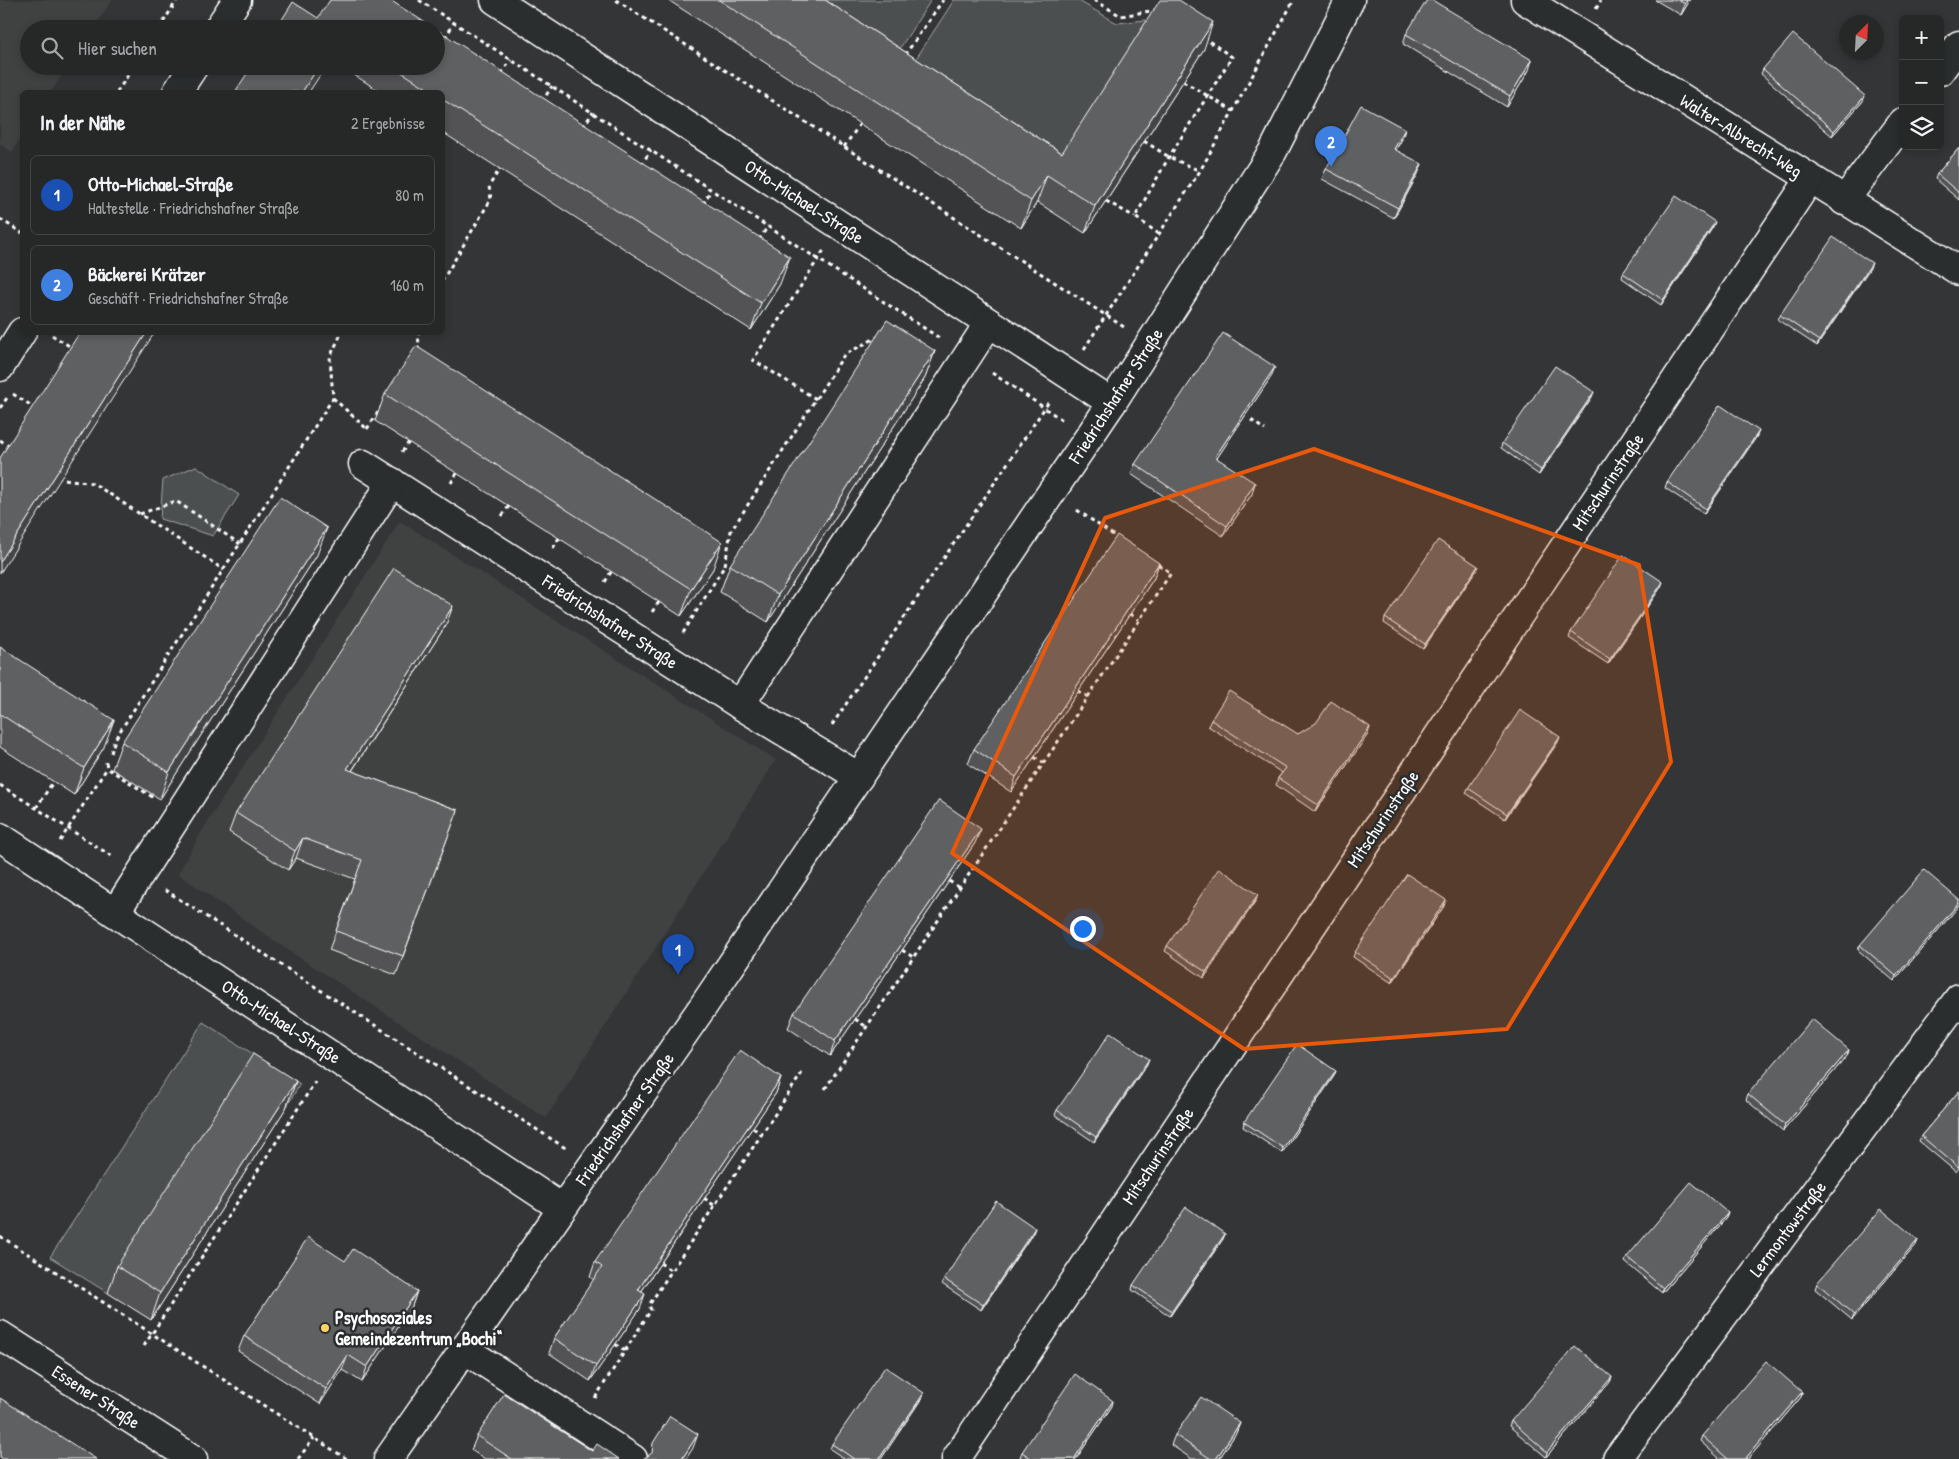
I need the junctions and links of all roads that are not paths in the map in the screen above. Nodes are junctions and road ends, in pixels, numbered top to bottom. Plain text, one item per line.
1 (237, 0) edge
2 (495, 0) edge
3 (1350, 0) edge
4 (1525, 0) edge
5 (224, 20) edge
6 (1959, 45) edge
7 (1944, 66) edge
8 (188, 75) edge
9 (178, 90) edge
10 (1899, 127) edge
11 (1810, 179) junction
12 (1844, 201) junction
13 (1959, 270) edge
14 (989, 323) junction
15 (20, 335) edge
16 (0, 367) edge
17 (1112, 403) junction
18 (363, 464) road end
19 (392, 482) junction
20 (740, 704) junction
21 (859, 777) junction
22 (0, 837) edge
23 (115, 913) junction
24 (1959, 998) edge
25 (562, 1208) junction
26 (0, 1335) edge
27 (464, 1350) junction
28 (193, 1459) edge
29 (388, 1459) edge
30 (634, 1459) edge
31 (956, 1459) edge
32 (1617, 1459) edge

1 - 5 street
2 - 14 street, Otto-Michael-Straße
3 - 17 street, Friedrichshafner Straße
4 - 11 street, Walter-Albrecht-Weg
6 - 7 street
8 - 9 street
10 - 12 street
11 - 12 street, Walter-Albrecht-Weg
11 - 31 street, Mitschurinstraße
12 - 13 street, Walter-Albrecht-Weg
14 - 17 street, Otto-Michael-Straße
14 - 20 street
15 - 16 street
17 - 21 street, Friedrichshafner Straße
18 - 19 street, Friedrichshafner Straße
19 - 20 street, Friedrichshafner Straße
19 - 23 street
20 - 21 street, Friedrichshafner Straße
21 - 25 street, Friedrichshafner Straße
22 - 23 street, Otto-Michael-Straße
23 - 25 street, Otto-Michael-Straße
24 - 32 street, Lermontowstraße
25 - 27 street, Friedrichshafner Straße
26 - 28 street, Essener Straße
27 - 29 street, Friedrichshafner Straße
27 - 30 street

